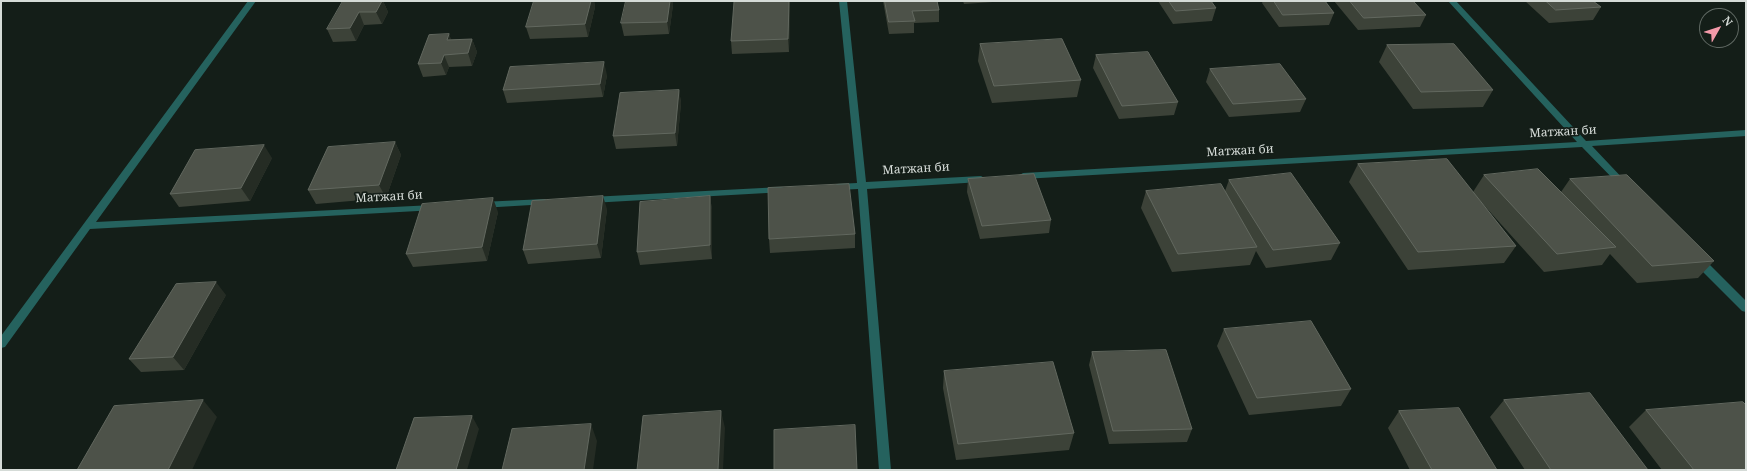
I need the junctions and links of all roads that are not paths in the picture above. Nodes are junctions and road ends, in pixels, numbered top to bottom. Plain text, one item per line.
1 (252, 1) edge
2 (842, 1) edge
3 (1452, 1) edge
4 (1746, 133) edge
5 (1584, 144) junction
6 (1013, 177) edge
7 (989, 178) edge
8 (862, 185) junction
9 (830, 187) edge
10 (790, 189) edge
11 (1628, 190) edge
12 (583, 200) edge
13 (559, 201) edge
14 (471, 206) edge
15 (439, 208) edge
16 (88, 226) junction
17 (1690, 252) edge
18 (1746, 308) edge
19 (1, 344) edge
20 (885, 470) edge

1 - 16 street
2 - 8 street
3 - 5 street
4 - 5 street, Матжан би
5 - 6 street, Матжан би
5 - 11 street
7 - 8 street, Матжан би
8 - 9 street, Матжан би
8 - 20 street
10 - 12 street
13 - 14 street
15 - 16 street, Матжан би
16 - 19 street
17 - 18 street

